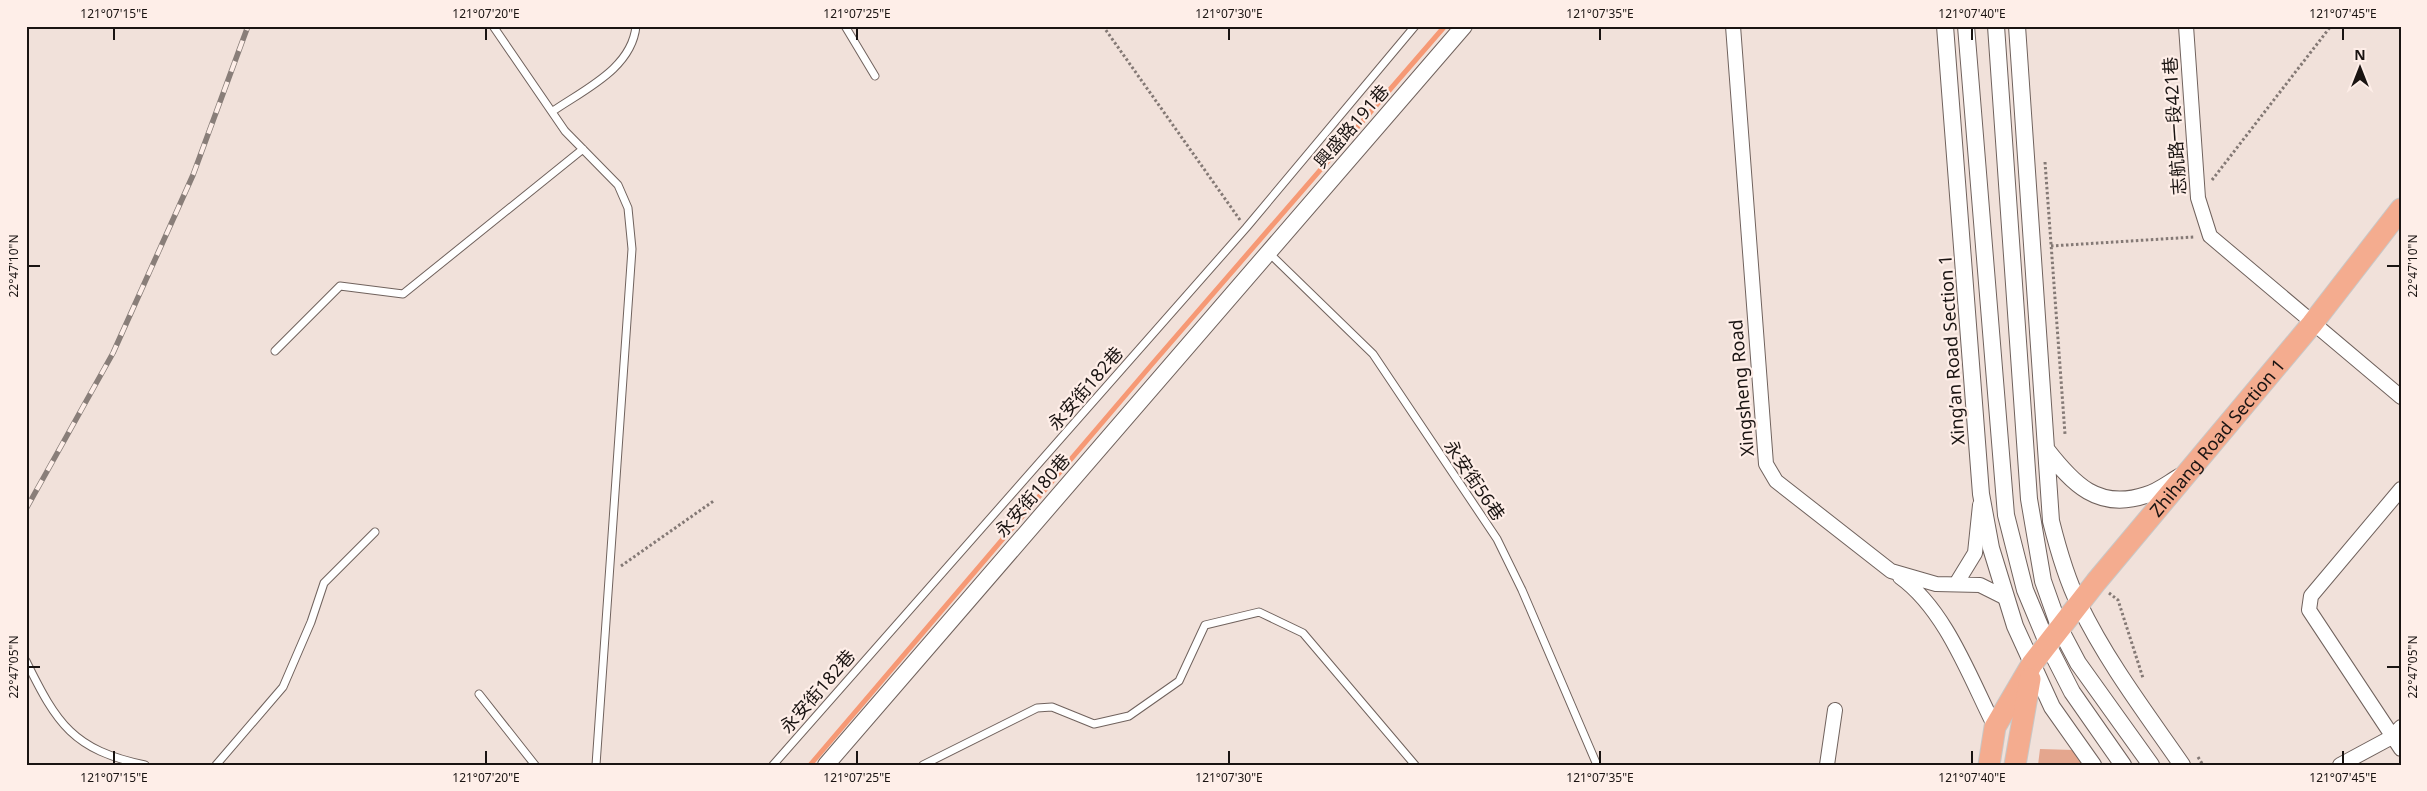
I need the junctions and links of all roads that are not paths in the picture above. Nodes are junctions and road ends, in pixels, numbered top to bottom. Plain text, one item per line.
1 (493, 26) edge
2 (636, 26) edge
3 (845, 26) edge
4 (1415, 26) edge
5 (1464, 26) edge
6 (1733, 26) edge
7 (1945, 26) edge
8 (1966, 26) edge
9 (1996, 26) edge
10 (2017, 26) edge
11 (2186, 26) edge
12 (875, 76) dead end
13 (553, 111) junction
14 (583, 149) junction
15 (2401, 209) edge
16 (2032, 247) junction
17 (2011, 249) junction
18 (1985, 251) junction
19 (1268, 252) junction
20 (1964, 252) junction
21 (2312, 324) junction
22 (275, 351) dead end
23 (2401, 397) edge
24 (2025, 429) junction
25 (2046, 449) junction
26 (2187, 473) junction
27 (2401, 489) edge
28 (1981, 494) junction
29 (375, 532) dead end
30 (1891, 571) junction
31 (1956, 584) junction
32 (2004, 596) junction
33 (2078, 603) junction
34 (2054, 637) junction
35 (26, 661) edge
36 (2032, 664) junction
37 (479, 694) dead end
38 (1835, 710) dead end
39 (1995, 727) junction
40 (2396, 732) edge
41 (2401, 750) edge
42 (145, 765) edge
43 (216, 765) edge
44 (535, 765) edge
45 (596, 765) edge
46 (773, 765) edge
47 (826, 765) edge
48 (923, 765) edge
49 (1415, 765) edge
50 (1597, 765) edge
51 (1827, 765) edge
52 (1989, 765) edge
53 (2014, 765) edge
54 (2093, 765) edge
55 (2123, 765) edge
56 (2151, 765) edge
57 (2182, 765) edge
58 (2340, 765) edge

1 - 13 lane
2 - 13 lane
3 - 12 lane
4 - 46 lane, 永安街182巷
5 - 19 street, 興盛路191巷
6 - 30 street, Xingsheng Road
7 - 20 street, Xing’an Road Section 1
8 - 18 street
9 - 17 street
10 - 16 street
11 - 21 street, 志航路一段421巷
13 - 14 lane
14 - 22 lane
14 - 45 lane
15 - 21 main road, Zhihang Road Section 1
16 - 17 street
16 - 25 street
17 - 24 street
18 - 20 street
18 - 34 street
19 - 47 street, 永安街180巷
19 - 50 lane, 永安街56巷
20 - 28 street, Xing’an Road Section 1
21 - 23 street
21 - 26 main road, Zhihang Road Section 1
24 - 25 street
24 - 34 street
25 - 26 street
25 - 33 street
26 - 33 main road, Zhihang Road Section 1
27 - 40 street
28 - 31 street
28 - 32 street, Xing’an Road Section 1
29 - 43 lane
30 - 31 street, Xingsheng Road
30 - 39 street
31 - 32 street, Xingsheng Road
32 - 36 street, Xing’an Road Section 1
33 - 34 main road, Zhihang Road Section 1
33 - 57 street
34 - 36 main road, Zhihang Road Section 1
34 - 55 street
34 - 56 street
35 - 42 lane
36 - 39 main road, Zhihang Road Section 1
36 - 53 main road, Zhihang Road Section 1
36 - 54 street, Xing’an Road Section 1
37 - 44 lane
38 - 51 street
39 - 52 main road, Zhihang Road Section 1
40 - 41 street
40 - 58 street
48 - 49 lane

